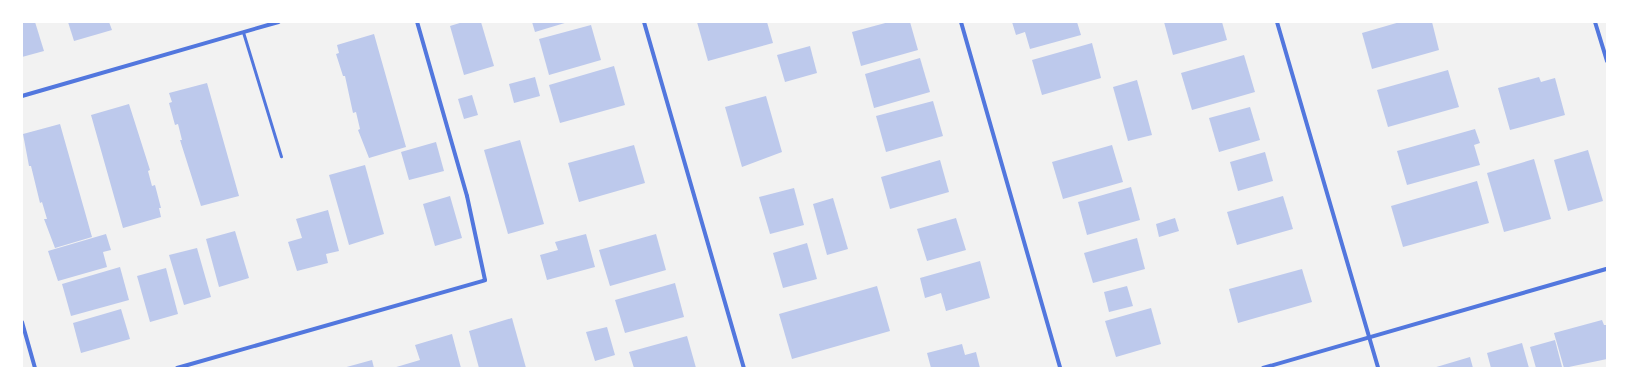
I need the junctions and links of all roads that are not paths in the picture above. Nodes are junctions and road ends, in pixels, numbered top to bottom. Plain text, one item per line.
1 (279, 22) edge
2 (417, 22) edge
3 (644, 22) edge
4 (961, 22) edge
5 (1277, 22) edge
6 (1596, 22) edge
7 (243, 32) junction
8 (1607, 61) edge
9 (22, 96) edge
10 (281, 156) dead end
11 (1607, 269) edge
12 (22, 322) edge
13 (1369, 336) junction
14 (35, 368) edge
15 (177, 368) edge
16 (744, 368) edge
17 (1060, 368) edge
18 (1263, 368) edge
19 (1378, 368) edge

1 - 7 street
2 - 15 street
3 - 16 street
4 - 17 street
5 - 13 street
6 - 8 street
7 - 9 street
7 - 10 lane
11 - 13 street
12 - 14 street
13 - 18 street
13 - 19 street

